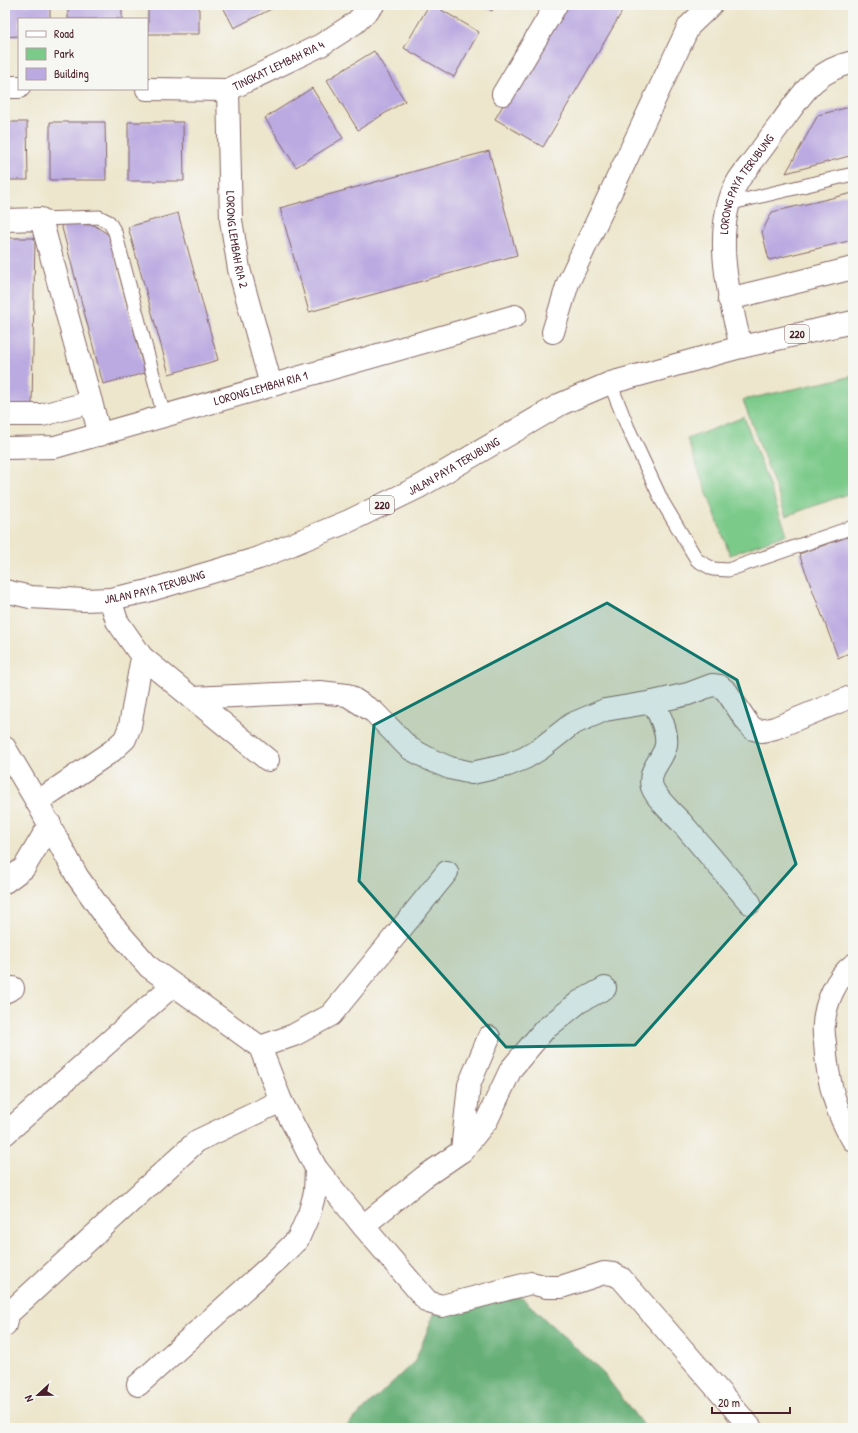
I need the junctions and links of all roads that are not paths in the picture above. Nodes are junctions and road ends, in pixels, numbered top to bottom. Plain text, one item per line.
1 (373, 5) edge
2 (556, 5) edge
3 (711, 5) edge
4 (853, 62) edge
5 (5, 87) edge
6 (18, 87) edge
7 (148, 89) edge
8 (228, 90) junction
9 (504, 94) dead end
10 (853, 174) edge
11 (728, 204) junction
12 (41, 219) junction
13 (5, 220) edge
14 (853, 268) edge
15 (729, 299) junction
16 (515, 316) dead end
17 (853, 322) edge
18 (553, 332) dead end
19 (741, 347) junction
20 (610, 383) junction
21 (271, 385) junction
22 (91, 402) junction
23 (5, 415) edge
24 (164, 416) junction
25 (100, 435) junction
26 (5, 448) edge
27 (853, 527) edge
28 (5, 591) edge
29 (110, 599) junction
30 (142, 657) junction
31 (853, 696) edge
32 (192, 698) junction
33 (653, 702) junction
34 (5, 748) edge
35 (268, 760) dead end
36 (37, 802) junction
37 (50, 824) junction
38 (446, 872) dead end
39 (5, 882) edge
40 (750, 903) dead end
41 (853, 965) edge
42 (173, 985) junction
43 (605, 988) dead end
44 (489, 1037) dead end
45 (260, 1047) junction
46 (282, 1101) junction
47 (5, 1134) edge
48 (853, 1140) edge
49 (462, 1151) junction
50 (316, 1168) junction
51 (363, 1226) junction
52 (5, 1325) edge
53 (138, 1385) dead end
54 (751, 1428) edge

1 - 8 street, TINGKAT LEMBAH RIA 4
2 - 9 street
3 - 18 street
4 - 11 street, LORONG PAYA TERUBUNG
5 - 6 street
7 - 8 street, TINGKAT LEMBAH RIA 4
8 - 21 street, LORONG LEMBAH RIA 2
10 - 11 lane
11 - 15 street, LORONG PAYA TERUBUNG
12 - 13 street
12 - 22 street
12 - 24 lane
14 - 15 street
15 - 19 street, LORONG PAYA TERUBUNG
16 - 21 street, LORONG LEMBAH RIA 1
17 - 19 street, JALAN PAYA TERUBUNG / 220
19 - 20 street, JALAN PAYA TERUBUNG / 220
20 - 27 lane
20 - 29 street, JALAN PAYA TERUBUNG / 220
21 - 24 street, LORONG LEMBAH RIA 1
22 - 23 street
22 - 25 street
24 - 25 street, LORONG LEMBAH RIA 1
25 - 26 street, LORONG LEMBAH RIA 1
28 - 29 street, JALAN PAYA TERUBUNG / 220
29 - 30 street
30 - 32 street
30 - 36 street
31 - 33 street
32 - 33 street
32 - 35 street
33 - 40 street
34 - 36 street
36 - 37 street
37 - 39 street
37 - 42 street
38 - 45 street
41 - 48 street
42 - 45 street
42 - 47 street
43 - 49 street
44 - 49 street
45 - 46 street
46 - 50 street
46 - 52 street
49 - 51 street
50 - 51 street
50 - 53 street
51 - 54 street

